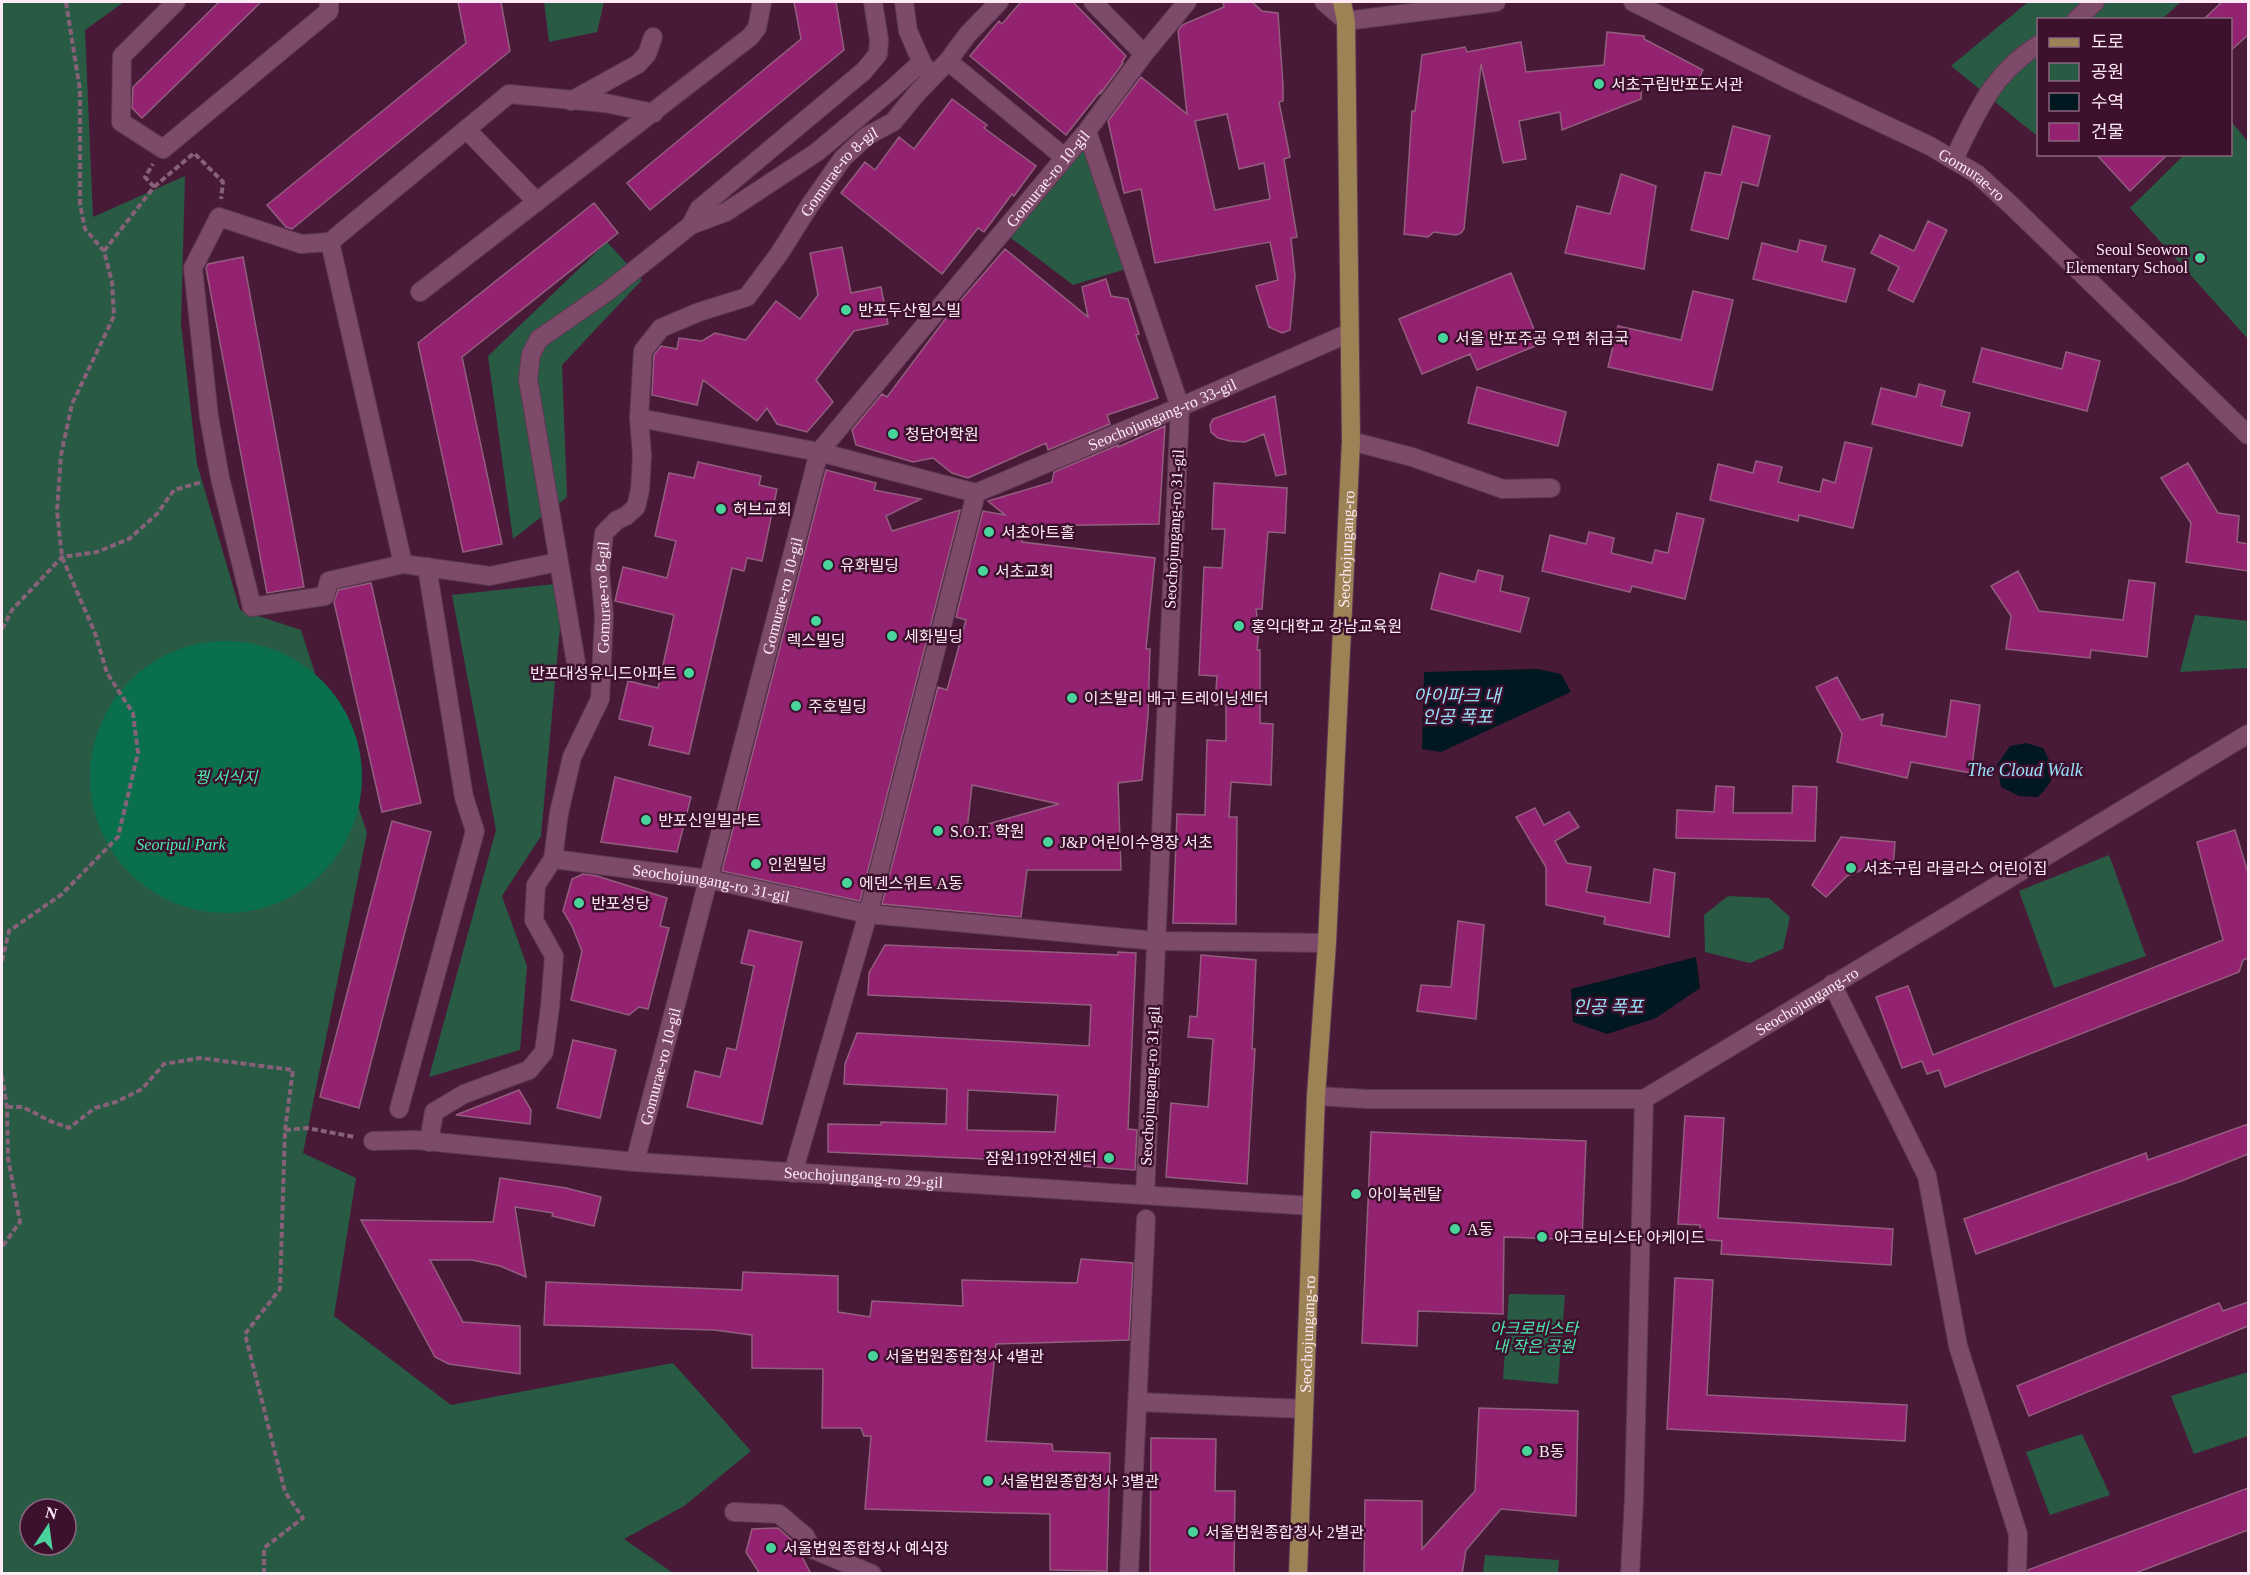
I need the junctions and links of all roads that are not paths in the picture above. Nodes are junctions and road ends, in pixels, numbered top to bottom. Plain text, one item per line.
1 (176, 2) edge
2 (329, 2) edge
3 (762, 2) edge
4 (873, 2) edge
5 (904, 2) edge
6 (999, 2) edge
7 (1092, 2) edge
8 (1188, 2) edge
9 (1324, 2) edge
10 (1342, 2) edge
11 (1496, 2) edge
12 (1638, 2) edge
13 (2095, 2) edge
14 (2078, 18) edge
15 (1346, 21) junction
16 (653, 37) dead end
17 (2037, 46) edge
18 (1144, 54) junction
19 (948, 61) junction
20 (928, 70) junction
21 (571, 101) junction
22 (654, 113) junction
23 (466, 129) junction
24 (1087, 131) junction
25 (1064, 157) junction
26 (1954, 159) junction
27 (537, 202) junction
28 (691, 225) junction
29 (330, 242) junction
30 (420, 292) dead end
31 (1349, 333) junction
32 (1180, 408) junction
33 (639, 418) junction
34 (2248, 435) edge
35 (1351, 441) junction
36 (819, 452) junction
37 (1551, 488) dead end
38 (976, 493) junction
39 (558, 562) junction
40 (402, 564) junction
41 (427, 567) junction
42 (577, 669) dead end
43 (2248, 734) edge
44 (553, 859) junction
45 (708, 879) junction
46 (868, 914) junction
47 (1156, 941) junction
48 (1327, 943) junction
49 (1832, 984) junction
50 (1316, 1096) junction
51 (1644, 1099) junction
52 (399, 1109) dead end
53 (373, 1140) road end
54 (423, 1141) junction
55 (635, 1162) junction
56 (793, 1173) junction
57 (1145, 1195) junction
58 (1312, 1206) junction
59 (1146, 1220) dead end
60 (1138, 1402) junction
61 (1303, 1409) junction
62 (734, 1512) dead end
63 (872, 1574) edge
64 (1129, 1574) edge
65 (1298, 1574) edge
66 (1630, 1574) edge
67 (2017, 1574) edge

1 - 2 street
3 - 22 street
4 - 28 street
5 - 20 street
6 - 19 street, Gomurae-ro 8-gil
7 - 18 street
8 - 18 street, Gomurae-ro 10-gil
9 - 15 street
10 - 15 main road, Seochojungang-ro
11 - 15 street
12 - 26 street, Gomurae-ro
13 - 14 street
15 - 31 main road, Seochojungang-ro
16 - 21 street
17 - 26 street
18 - 24 street, Gomurae-ro 10-gil
19 - 20 street, Gomurae-ro 8-gil
19 - 25 street
20 - 28 street
20 - 33 street, Gomurae-ro 8-gil
21 - 22 street
21 - 23 street
22 - 27 street
23 - 27 street
23 - 29 street
24 - 25 street, Gomurae-ro 10-gil
24 - 32 street, Seochojungang-ro 31-gil
25 - 36 street, Gomurae-ro 10-gil
26 - 34 street, Gomurae-ro
27 - 30 street
28 - 39 street
29 - 40 street
29 - 40 street
31 - 32 street, Seochojungang-ro 33-gil
31 - 35 main road, Seochojungang-ro
32 - 38 street, Seochojungang-ro 33-gil
32 - 47 street, Seochojungang-ro 31-gil
33 - 36 street
33 - 44 street, Gomurae-ro 8-gil
35 - 37 street
35 - 48 main road, Seochojungang-ro
36 - 38 street
36 - 45 street, Gomurae-ro 10-gil
38 - 46 street
39 - 41 street
39 - 42 street
40 - 41 street
41 - 52 street
43 - 49 street, Seochojungang-ro
44 - 45 street, Seochojungang-ro 31-gil
44 - 54 street, Gomurae-ro 8-gil
45 - 46 street, Seochojungang-ro 31-gil
45 - 55 street, Gomurae-ro 10-gil
46 - 47 street, Seochojungang-ro 31-gil
46 - 56 street
47 - 48 street, Seochojungang-ro 31-gil
47 - 57 street, Seochojungang-ro 31-gil
48 - 50 main road, Seochojungang-ro
49 - 51 street, Seochojungang-ro
49 - 67 street
50 - 51 street
50 - 58 main road, Seochojungang-ro
51 - 66 street
53 - 54 street, Seochojungang-ro 29-gil
54 - 55 street, Seochojungang-ro 29-gil
55 - 56 street, Seochojungang-ro 29-gil
56 - 57 street, Seochojungang-ro 29-gil
57 - 58 street, Seochojungang-ro 29-gil
58 - 61 main road, Seochojungang-ro
59 - 60 street
60 - 61 street
60 - 64 street
61 - 65 main road, Seochojungang-ro
62 - 63 street

